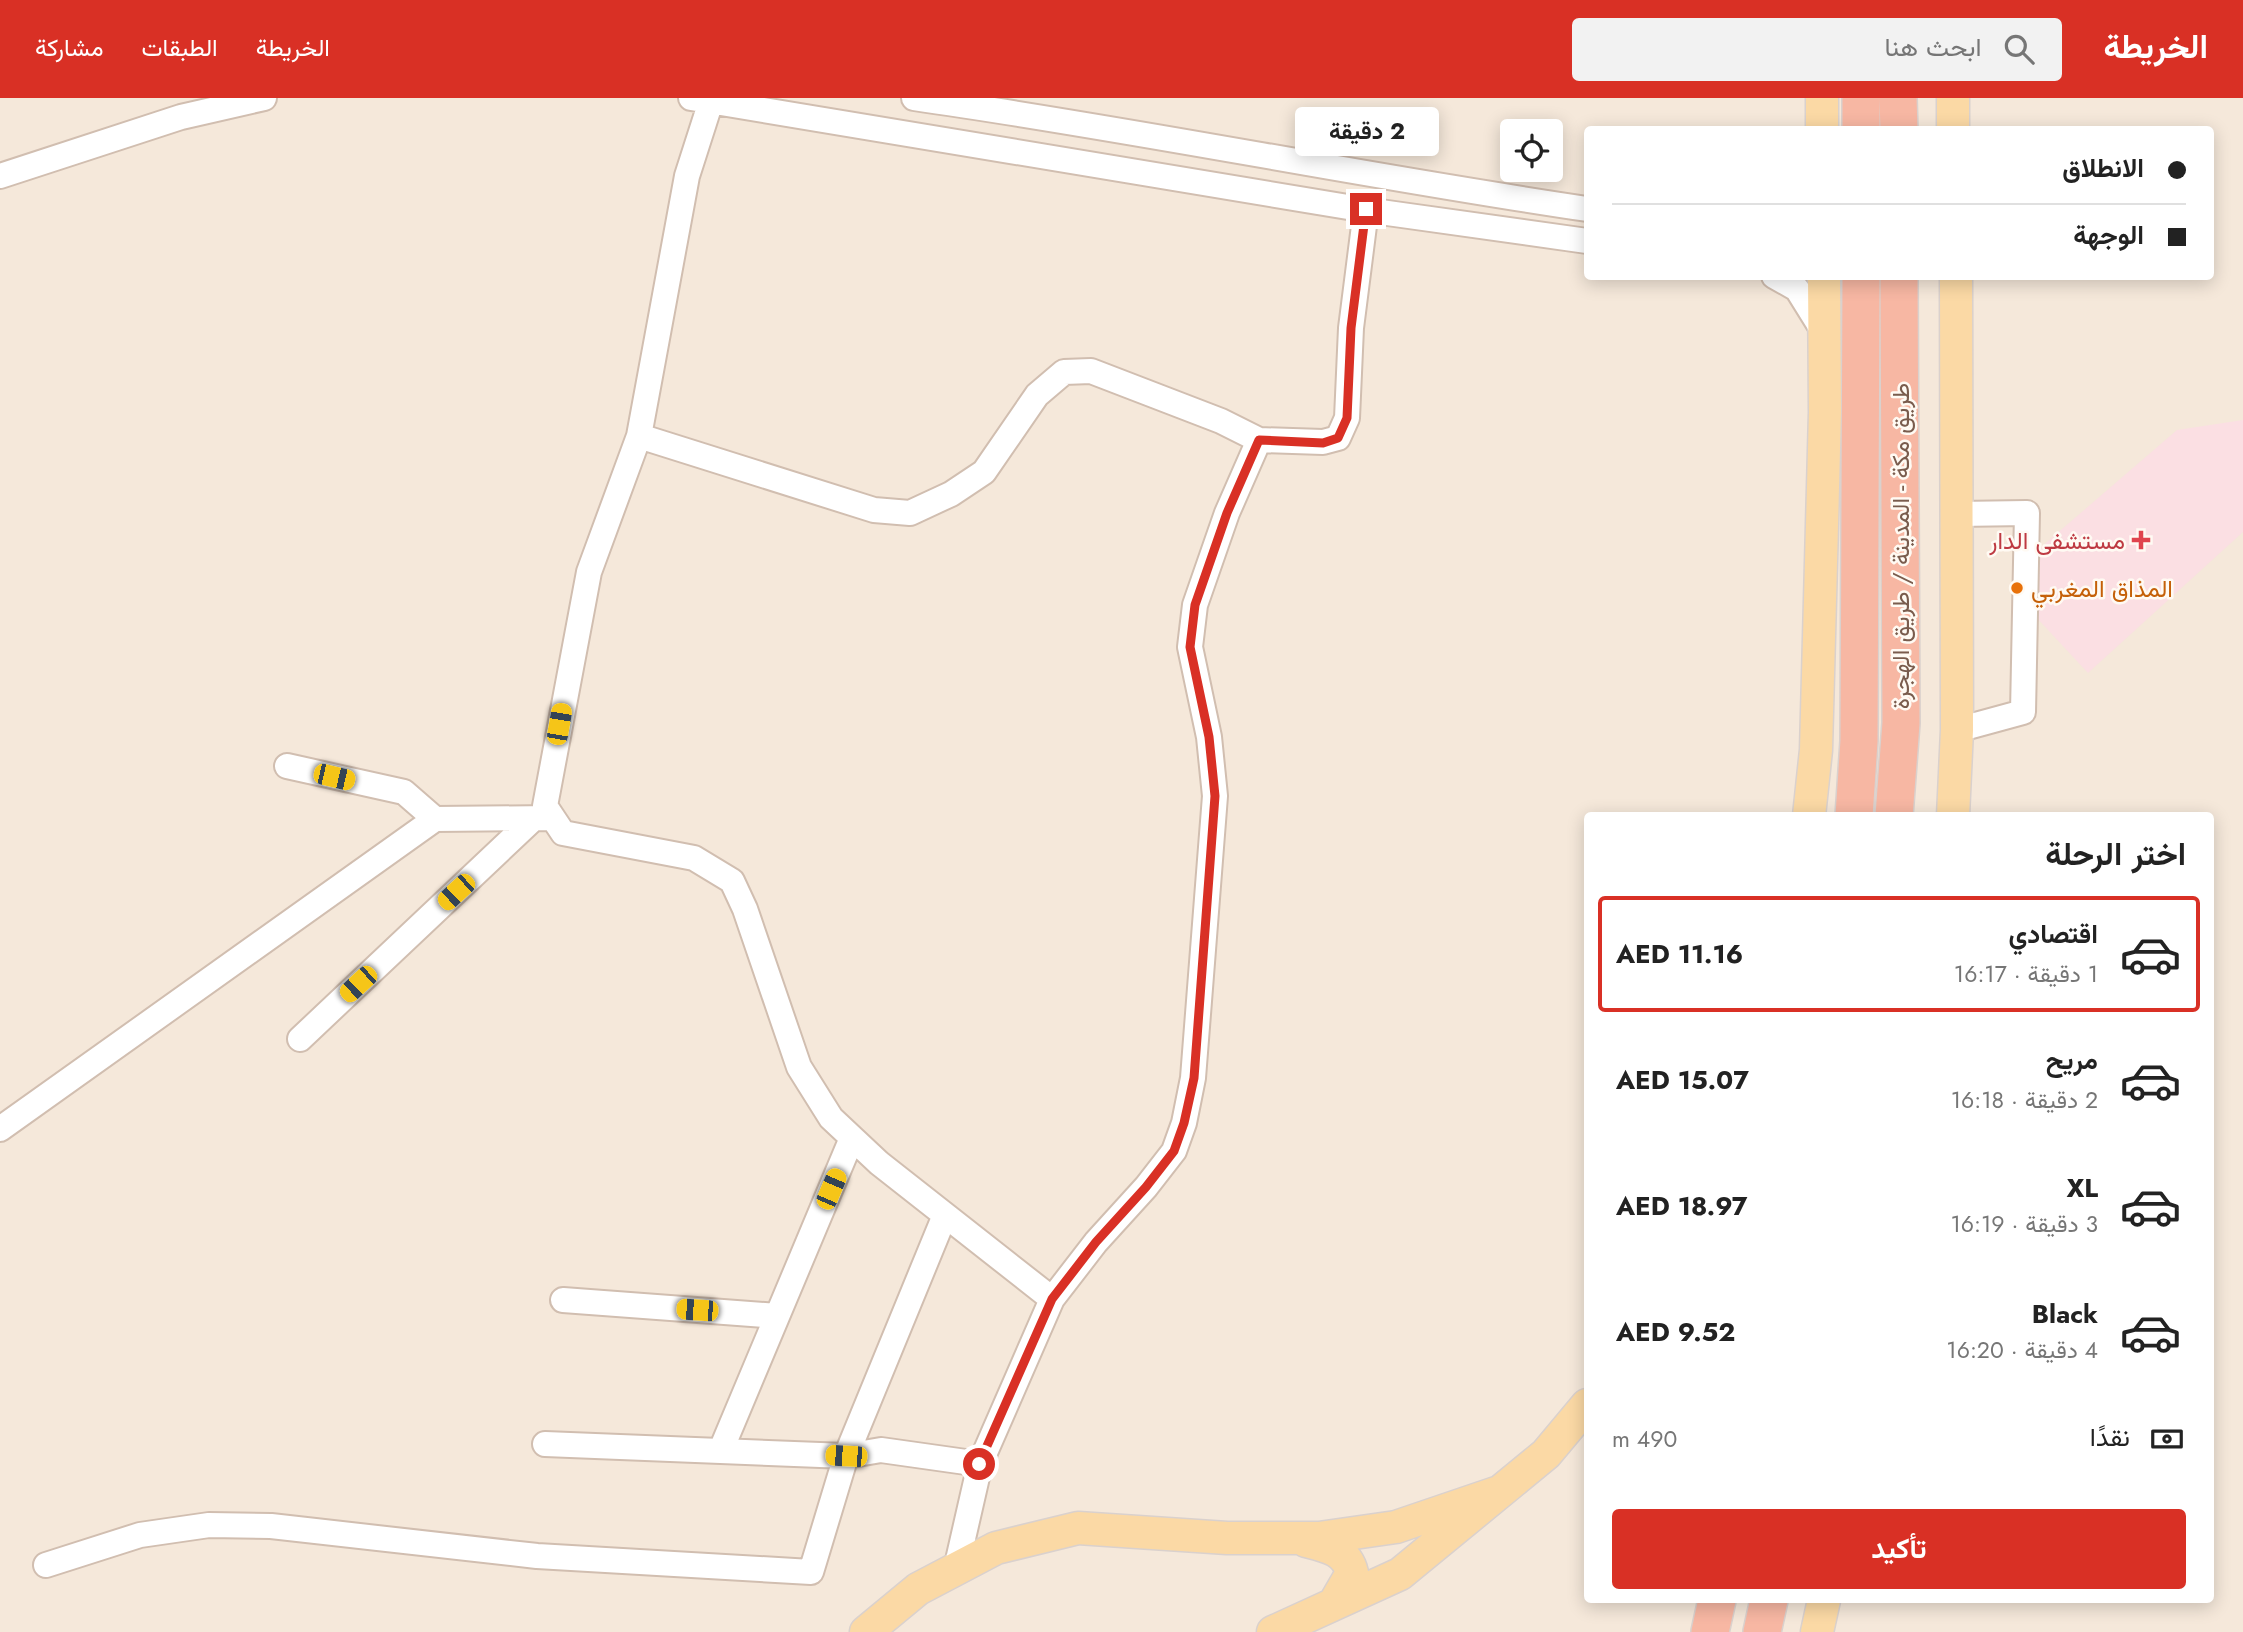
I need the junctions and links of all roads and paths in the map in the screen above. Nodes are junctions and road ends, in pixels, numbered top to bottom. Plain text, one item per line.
1 (200, 98) edge
2 (264, 98) edge
3 (914, 98) edge
4 (1822, 98) edge
5 (1861, 98) edge
6 (1898, 98) edge
7 (1953, 98) edge
8 (705, 100) edge
9 (1081, 125) junction
10 (1822, 126) edge
11 (1861, 126) edge
12 (1899, 126) edge
13 (1953, 126) edge
14 (0, 161) edge
15 (1073, 162) junction
16 (0, 176) edge
17 (1457, 190) junction
18 (1366, 209) junction
19 (1584, 209) edge
20 (1452, 222) junction
21 (1584, 241) edge
22 (1781, 280) edge
23 (1824, 280) edge
24 (1861, 280) edge
25 (1899, 280) edge
26 (1956, 280) edge
27 (1825, 334) junction
28 (639, 436) junction
29 (1259, 440) junction
30 (1957, 514) junction
31 (1957, 730) junction
32 (287, 766) dead end
33 (1809, 812) edge
34 (1854, 812) edge
35 (1894, 812) edge
36 (1953, 812) edge
37 (543, 818) junction
38 (435, 819) junction
39 (300, 1039) dead end
40 (0, 1129) edge
41 (852, 1138) junction
42 (945, 1215) junction
43 (1052, 1299) junction
44 (563, 1300) dead end
45 (777, 1316) junction
46 (1584, 1409) edge
47 (545, 1444) dead end
48 (721, 1450) junction
49 (846, 1456) junction
50 (979, 1464) junction
51 (1496, 1493) junction
52 (1307, 1538) junction
53 (46, 1565) dead end
54 (956, 1569) junction
55 (1716, 1603) edge
56 (1768, 1603) edge
57 (1801, 1603) edge
58 (1823, 1603) edge
59 (1334, 1604) junction
60 (866, 1632) edge
61 (1273, 1632) edge
62 (1710, 1632) edge
63 (1762, 1632) edge
64 (1799, 1632) edge
65 (1817, 1632) edge

1 - 14 street
2 - 16 street
3 - 9 street
4 - 10 main road
5 - 11 highway
6 - 12 highway
7 - 13 main road
8 - 15 street
8 - 28 street
9 - 15 street
9 - 17 street
15 - 18 street
17 - 19 street
17 - 20 street
18 - 20 street
18 - 29 street
20 - 21 street
22 - 27 street
23 - 27 main road
24 - 34 highway, طريق مكة - المدينة / طريق الهجرة
25 - 35 highway, طريق مكة - المدينة / طريق الهجرة
26 - 30 main road
27 - 33 main road
28 - 29 street
28 - 37 street
29 - 43 street
30 - 31 main road
30 - 31 street
31 - 36 main road
32 - 38 street
37 - 38 street
37 - 39 street
37 - 41 street
38 - 40 street
41 - 42 street
41 - 45 street
42 - 43 street
42 - 49 street
43 - 50 street
44 - 45 street
45 - 48 street
46 - 51 main road
47 - 48 street
48 - 49 street
49 - 50 street
49 - 53 street
50 - 54 street
51 - 52 main road
51 - 59 main road
52 - 54 main road
52 - 59 main road
54 - 60 main road
55 - 62 highway
56 - 63 highway
57 - 64 main road
58 - 65 main road
59 - 61 main road

